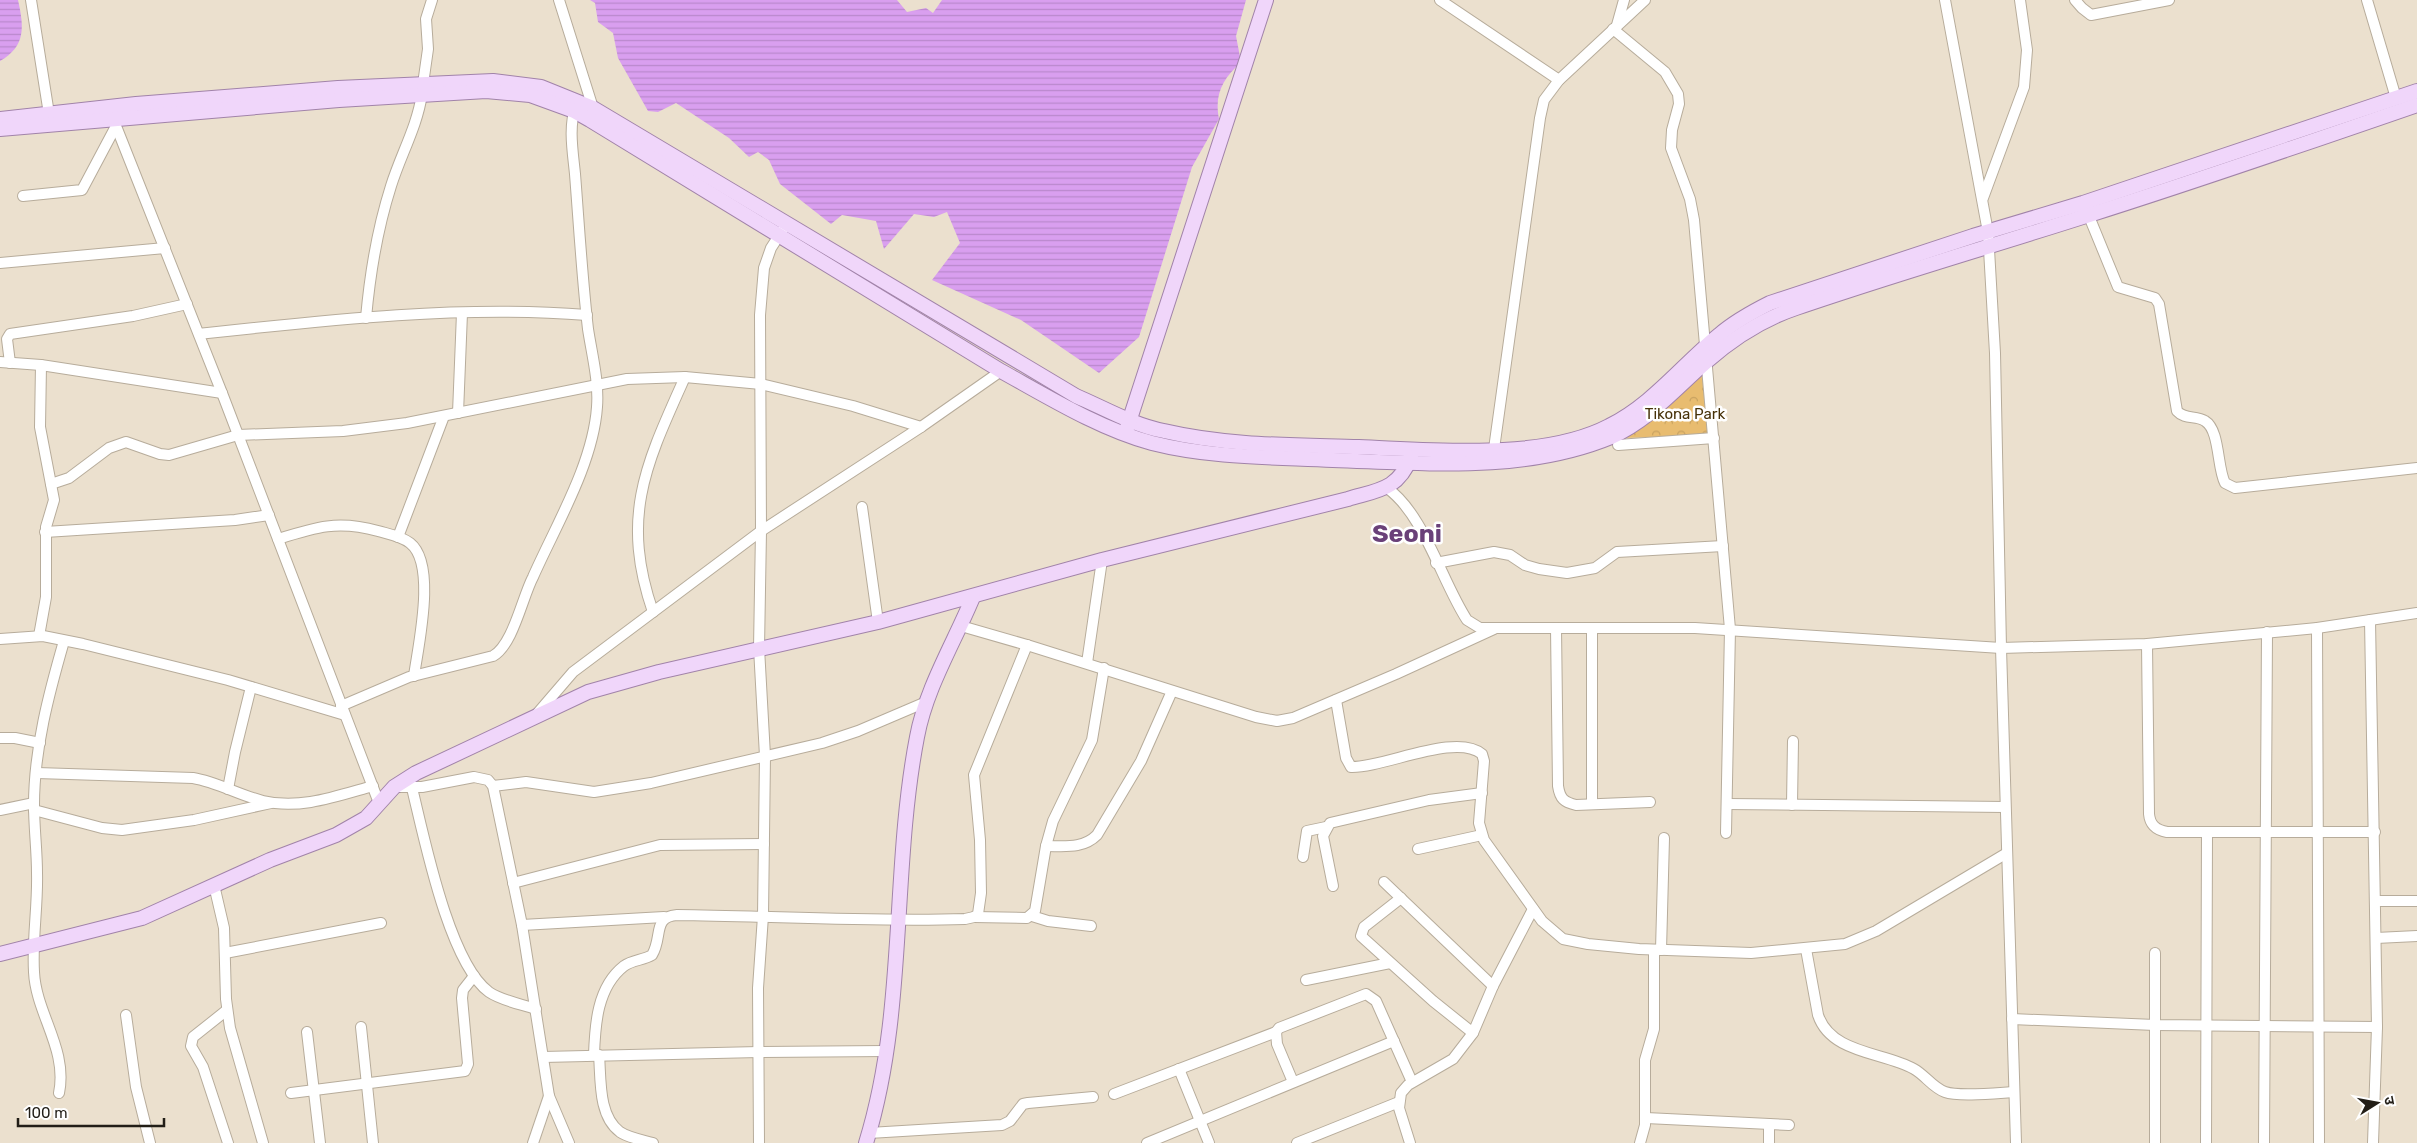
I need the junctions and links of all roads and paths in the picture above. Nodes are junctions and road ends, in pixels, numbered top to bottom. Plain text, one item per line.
1 (31, 0) edge
2 (432, 0) edge
3 (559, 0) edge
4 (1266, 0) edge
5 (1440, 0) edge
6 (1624, 0) edge
7 (1645, 0) edge
8 (1945, 0) edge
9 (2020, 0) edge
10 (2075, 0) edge
11 (2169, 0) edge
12 (2367, 0) edge
13 (1615, 27) junction
14 (1559, 80) junction
15 (423, 89) junction
16 (2417, 90) edge
17 (2396, 98) junction
18 (2417, 105) edge
19 (576, 106) junction
20 (48, 114) junction
21 (591, 114) junction
22 (114, 117) junction
23 (0, 119) edge
24 (0, 130) edge
25 (24, 196) dead end
26 (1982, 200) junction
27 (2086, 209) junction
28 (783, 229) junction
29 (1988, 232) junction
30 (1988, 246) junction
31 (165, 248) junction
32 (0, 263) edge
33 (187, 304) junction
34 (462, 313) junction
35 (587, 315) junction
36 (366, 318) junction
37 (199, 334) junction
38 (4, 336) edge
39 (1706, 346) junction
40 (1707, 361) junction
41 (5, 363) edge
42 (41, 366) junction
43 (1001, 371) junction
44 (685, 377) junction
45 (761, 384) junction
46 (597, 386) junction
47 (222, 393) junction
48 (458, 413) junction
49 (444, 416) junction
50 (1130, 420) junction
51 (921, 427) junction
52 (1125, 433) junction
53 (238, 435) junction
54 (1714, 438) junction
55 (1618, 445) dead end
56 (1414, 449) junction
57 (1493, 455) junction
58 (1408, 464) junction
59 (2417, 468) edge
60 (51, 484) junction
61 (1388, 488) junction
62 (862, 507) dead end
63 (269, 515) junction
64 (761, 531) junction
65 (45, 532) junction
66 (398, 537) junction
67 (278, 539) junction
68 (1723, 546) junction
69 (1102, 560) junction
70 (1436, 562) junction
71 (973, 597) junction
72 (653, 612) junction
73 (2417, 612) edge
74 (2370, 620) junction
75 (878, 622) junction
76 (960, 626) junction
77 (1496, 628) junction
78 (1556, 628) junction
79 (1592, 628) junction
80 (2318, 628) junction
81 (1730, 629) junction
82 (2267, 632) junction
83 (39, 636) junction
84 (0, 639) edge
85 (64, 640) junction
86 (1027, 644) junction
87 (2147, 644) junction
88 (759, 648) junction
89 (2001, 648) junction
90 (1086, 663) junction
91 (1104, 668) junction
92 (414, 676) junction
93 (251, 687) junction
94 (1172, 691) junction
95 (1336, 700) junction
96 (926, 702) junction
97 (343, 710) junction
98 (536, 715) junction
99 (0, 738) edge
100 (40, 742) junction
101 (1793, 742) dead end
102 (765, 756) junction
103 (37, 773) junction
104 (373, 786) junction
105 (493, 786) junction
106 (394, 787) junction
107 (412, 788) junction
108 (228, 789) junction
109 (1482, 793) junction
110 (1650, 802) dead end
111 (273, 803) junction
112 (380, 803) junction
113 (1592, 804) junction
114 (1727, 804) junction
115 (1792, 805) junction
116 (34, 807) junction
117 (2006, 807) junction
118 (0, 810) edge
119 (1326, 827) junction
120 (2207, 832) junction
121 (2375, 832) junction
122 (1726, 833) dead end
123 (2266, 833) junction
124 (2319, 833) junction
125 (1482, 835) junction
126 (1664, 838) dead end
127 (764, 844) junction
128 (1046, 846) junction
129 (1418, 849) dead end
130 (2007, 852) junction
131 (1303, 857) dead end
132 (1384, 882) dead end
133 (513, 883) junction
134 (214, 885) junction
135 (1333, 886) dead end
136 (1401, 898) junction
137 (2376, 901) junction
138 (2417, 901) edge
139 (1534, 909) junction
140 (763, 916) junction
141 (1032, 916) junction
142 (664, 917) junction
143 (974, 917) junction
144 (898, 921) junction
145 (381, 923) dead end
146 (522, 925) junction
147 (1091, 926) dead end
148 (2417, 936) edge
149 (2376, 938) junction
150 (35, 945) junction
151 (1806, 949) junction
152 (1658, 950) junction
153 (225, 953) junction
154 (2155, 953) dead end
155 (0, 954) edge
156 (1390, 963) junction
157 (474, 976) junction
158 (1306, 980) dead end
159 (1493, 986) junction
160 (536, 1009) junction
161 (227, 1010) junction
162 (126, 1015) dead end
163 (2012, 1018) junction
164 (2155, 1025) junction
165 (2264, 1025) junction
166 (2206, 1026) junction
167 (2318, 1026) junction
168 (361, 1027) dead end
169 (2377, 1027) junction
170 (307, 1032) dead end
171 (1276, 1032) junction
172 (1473, 1033) junction
173 (1394, 1041) junction
174 (759, 1052) junction
175 (887, 1052) junction
176 (597, 1055) junction
177 (543, 1057) junction
178 (1179, 1069) junction
179 (1293, 1082) junction
180 (1412, 1082) junction
181 (368, 1084) junction
182 (314, 1090) junction
183 (2014, 1092) junction
184 (60, 1093) dead end
185 (290, 1093) dead end
186 (1114, 1094) dead end
187 (549, 1096) junction
188 (1093, 1097) dead end
189 (1399, 1102) junction
190 (1646, 1118) junction
191 (1199, 1121) junction
192 (1770, 1124) junction
193 (1789, 1125) dead end
194 (868, 1138) edge
195 (1408, 1142) edge
196 (150, 1143) edge
197 (228, 1143) edge
198 (263, 1143) edge
199 (320, 1143) edge
200 (373, 1143) edge
201 (533, 1143) edge
202 (568, 1143) edge
203 (653, 1143) edge
204 (760, 1143) edge
205 (1147, 1143) edge
206 (1209, 1143) edge
207 (1297, 1143) edge
208 (1640, 1143) edge
209 (1769, 1143) edge
210 (2016, 1143) edge
211 (2155, 1143) edge
212 (2206, 1143) edge
213 (2264, 1143) edge
214 (2319, 1143) edge
215 (2373, 1143) edge

1 - 20 street
2 - 15 street
3 - 21 street
4 - 50 main road
5 - 14 street
6 - 13 street
7 - 13 street
8 - 26 street
9 - 26 street
10 - 11 street
12 - 17 street
13 - 14 street
13 - 39 street
14 - 57 street
15 - 19 main road
15 - 22 main road
15 - 36 street
16 - 17 main road
17 - 27 main road
18 - 27 main road
19 - 21 main road
19 - 35 street
20 - 22 main road
20 - 23 main road
21 - 28 main road
22 - 24 main road
22 - 25 street
22 - 31 street
26 - 29 street
27 - 29 main road
27 - 30 main road
27 - 59 street
28 - 43 main road
28 - 45 street
28 - 50 main road
29 - 30 street
29 - 39 main road
30 - 40 main road
30 - 89 street
31 - 32 street
31 - 33 street
33 - 37 street
33 - 38 street
34 - 35 street
34 - 36 street
34 - 48 street
35 - 46 street
36 - 37 street
37 - 47 street
38 - 41 street
39 - 40 street
39 - 57 main road
40 - 54 street
40 - 57 main road
41 - 42 street
42 - 47 street
42 - 60 street
43 - 51 street
43 - 52 main road
44 - 45 street
44 - 46 street
44 - 72 street
45 - 51 street
45 - 64 street
46 - 48 street
46 - 92 street
47 - 53 street
48 - 49 street
49 - 53 street
49 - 66 street
50 - 52 main road
50 - 56 main road
51 - 64 street
52 - 58 main road
53 - 60 street
53 - 63 street
54 - 55 street
54 - 68 street
56 - 57 main road
56 - 58 main road
57 - 58 main road
58 - 61 main road
60 - 65 street
61 - 69 main road
61 - 70 street
62 - 75 street
63 - 65 street
63 - 67 street
64 - 72 street
64 - 88 street
65 - 83 street
66 - 67 street
66 - 92 street
67 - 97 street
68 - 70 street
68 - 81 street
69 - 71 main road
69 - 90 street
70 - 77 street
71 - 75 main road
71 - 76 main road
72 - 98 street
73 - 74 street
74 - 80 street
74 - 121 street
75 - 88 main road
76 - 86 street
76 - 96 main road
77 - 78 street
77 - 95 street
78 - 79 street
78 - 113 street
79 - 81 street
79 - 113 street
80 - 82 street
80 - 124 street
81 - 89 street
81 - 114 street
82 - 87 street
82 - 123 street
83 - 84 street
83 - 85 street
85 - 93 street
85 - 100 street
86 - 90 street
86 - 143 street
87 - 89 street
87 - 120 street
88 - 98 main road
88 - 102 street
89 - 117 street
90 - 91 street
91 - 94 street
91 - 128 street
92 - 97 street
93 - 97 street
93 - 108 street
94 - 95 street
94 - 128 street
95 - 109 street
96 - 102 street
96 - 144 main road
97 - 104 street
98 - 106 main road
99 - 100 street
100 - 103 street
101 - 115 street
102 - 105 street
102 - 127 street
103 - 108 street
103 - 116 street
104 - 111 street
104 - 112 street
105 - 107 street
105 - 133 street
106 - 107 street
106 - 112 main road
107 - 157 street
108 - 111 street
109 - 119 street
109 - 125 street
110 - 113 street
111 - 116 street
112 - 134 main road
114 - 115 street
114 - 122 street
115 - 117 street
116 - 118 street
116 - 150 street
117 - 130 street
119 - 131 street
119 - 135 street
120 - 123 street
120 - 166 street
121 - 124 street
121 - 137 street
123 - 124 street
123 - 165 street
124 - 167 street
125 - 129 street
125 - 139 street
126 - 152 street
127 - 133 street
127 - 140 street
128 - 141 street
130 - 151 street
130 - 163 street
132 - 136 street
133 - 146 street
134 - 150 main road
134 - 153 street
136 - 156 street
136 - 159 street
137 - 138 street
137 - 149 street
139 - 152 street
139 - 159 street
140 - 142 street
140 - 144 street
140 - 174 street
141 - 143 street
141 - 147 street
142 - 146 street
142 - 176 street
143 - 144 street
144 - 175 main road
145 - 153 street
146 - 160 street
148 - 149 street
149 - 169 street
150 - 155 main road
150 - 184 street
151 - 152 street
151 - 183 street
152 - 190 street
153 - 161 street
154 - 164 street
156 - 158 street
156 - 172 street
157 - 160 street
157 - 181 street
159 - 172 street
160 - 177 street
161 - 197 street
161 - 198 street
162 - 196 street
163 - 164 street
163 - 183 street
164 - 166 street
164 - 211 street
165 - 166 street
165 - 167 street
165 - 213 street
166 - 212 street
167 - 169 street
167 - 214 street
168 - 181 street
169 - 215 street
170 - 182 street
171 - 173 street
171 - 178 street
171 - 179 street
172 - 180 street
173 - 179 street
173 - 180 street
174 - 175 street
174 - 176 street
174 - 204 street
175 - 194 main road
176 - 177 street
176 - 203 street
177 - 187 street
178 - 186 street
178 - 191 street
179 - 191 street
180 - 189 street
181 - 182 street
181 - 200 street
182 - 185 street
182 - 199 street
183 - 210 street
187 - 201 street
187 - 202 street
188 - 194 street
189 - 195 street
189 - 207 street
190 - 192 street
190 - 208 street
191 - 205 street
191 - 206 street
192 - 193 street
192 - 209 street

